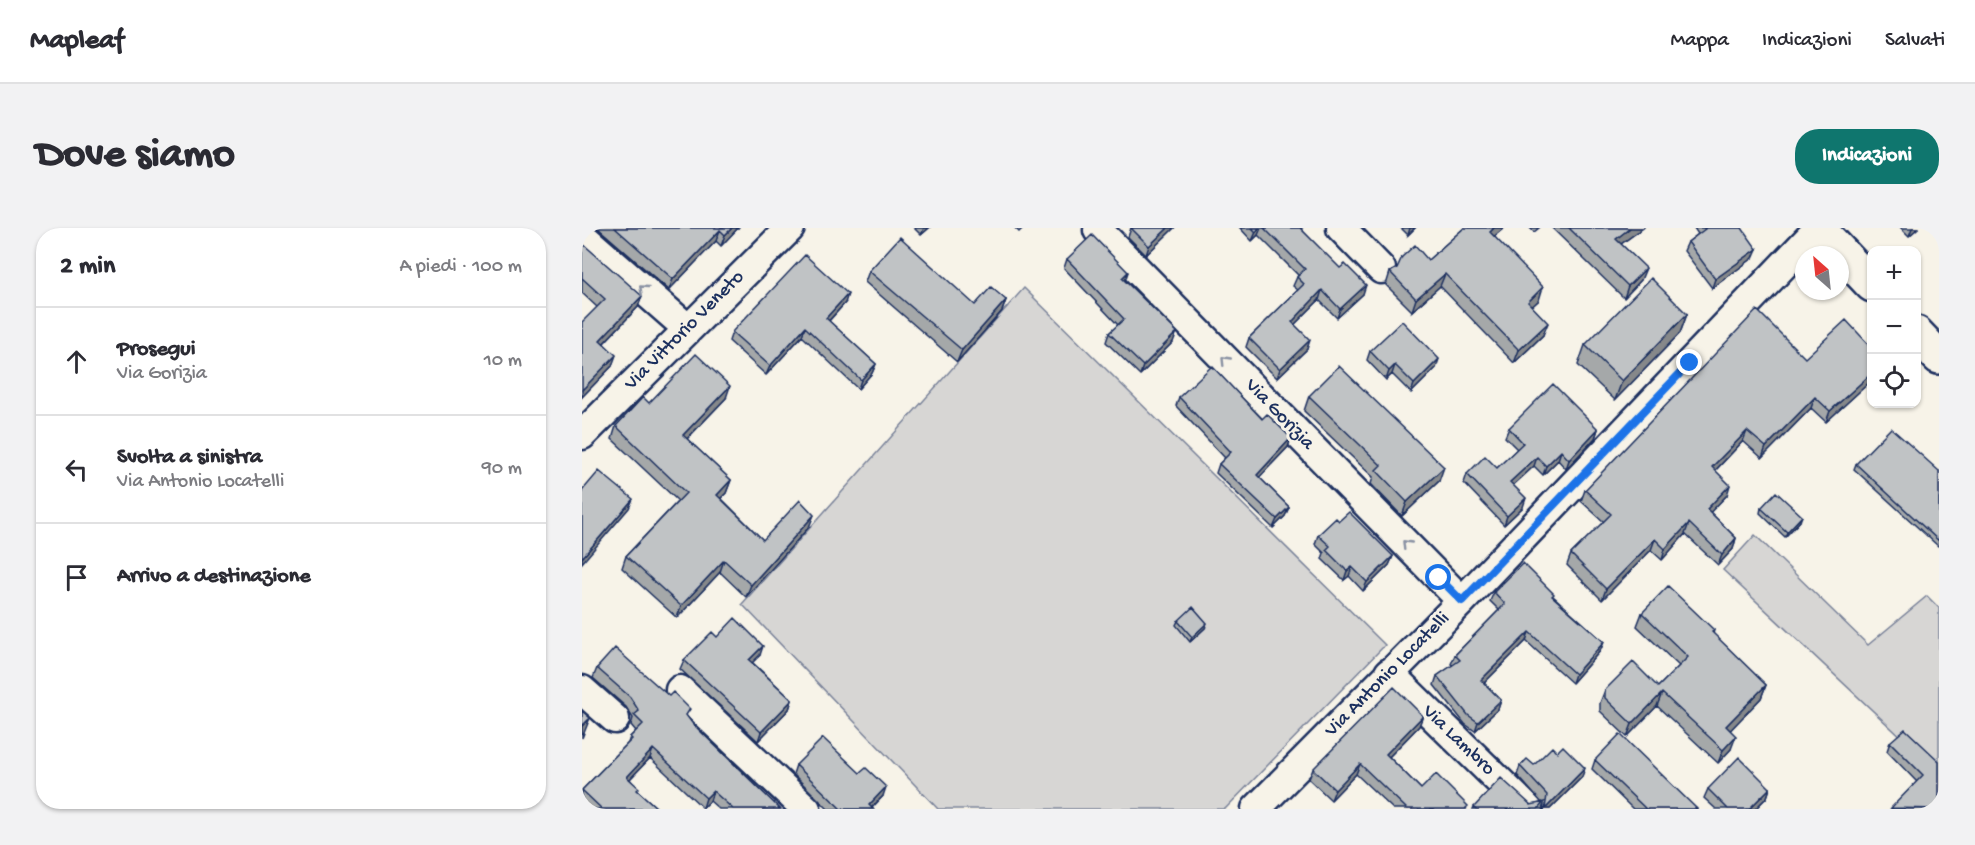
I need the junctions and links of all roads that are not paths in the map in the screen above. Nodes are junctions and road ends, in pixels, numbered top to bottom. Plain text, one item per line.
1 (789, 228) edge
2 (1100, 228) edge
3 (1341, 228) edge
4 (1818, 228) edge
5 (582, 236) edge
6 (1381, 269) dead end
7 (1867, 280) edge
8 (687, 328) junction
9 (1921, 337) edge
10 (1939, 357) edge
11 (582, 435) edge
12 (1462, 601) junction
13 (1389, 673) junction
14 (582, 690) edge
15 (680, 690) dead end
16 (615, 719) dead end
17 (806, 809) edge
18 (1256, 809) edge
19 (1528, 809) edge

1 - 8 street, Via Vittorio Veneto
12 -> 2 street, Via Gorizia
3 - 6 street
4 - 7 main road
4 - 12 street, Via Antonio Locatelli
8 -> 5 street
8 - 11 street, Via Vittorio Veneto
9 - 10 main road
12 - 13 street, Via Antonio Locatelli
13 - 18 street, Via Antonio Locatelli
13 - 19 street, Via Lambro
14 - 16 street
15 - 17 street

